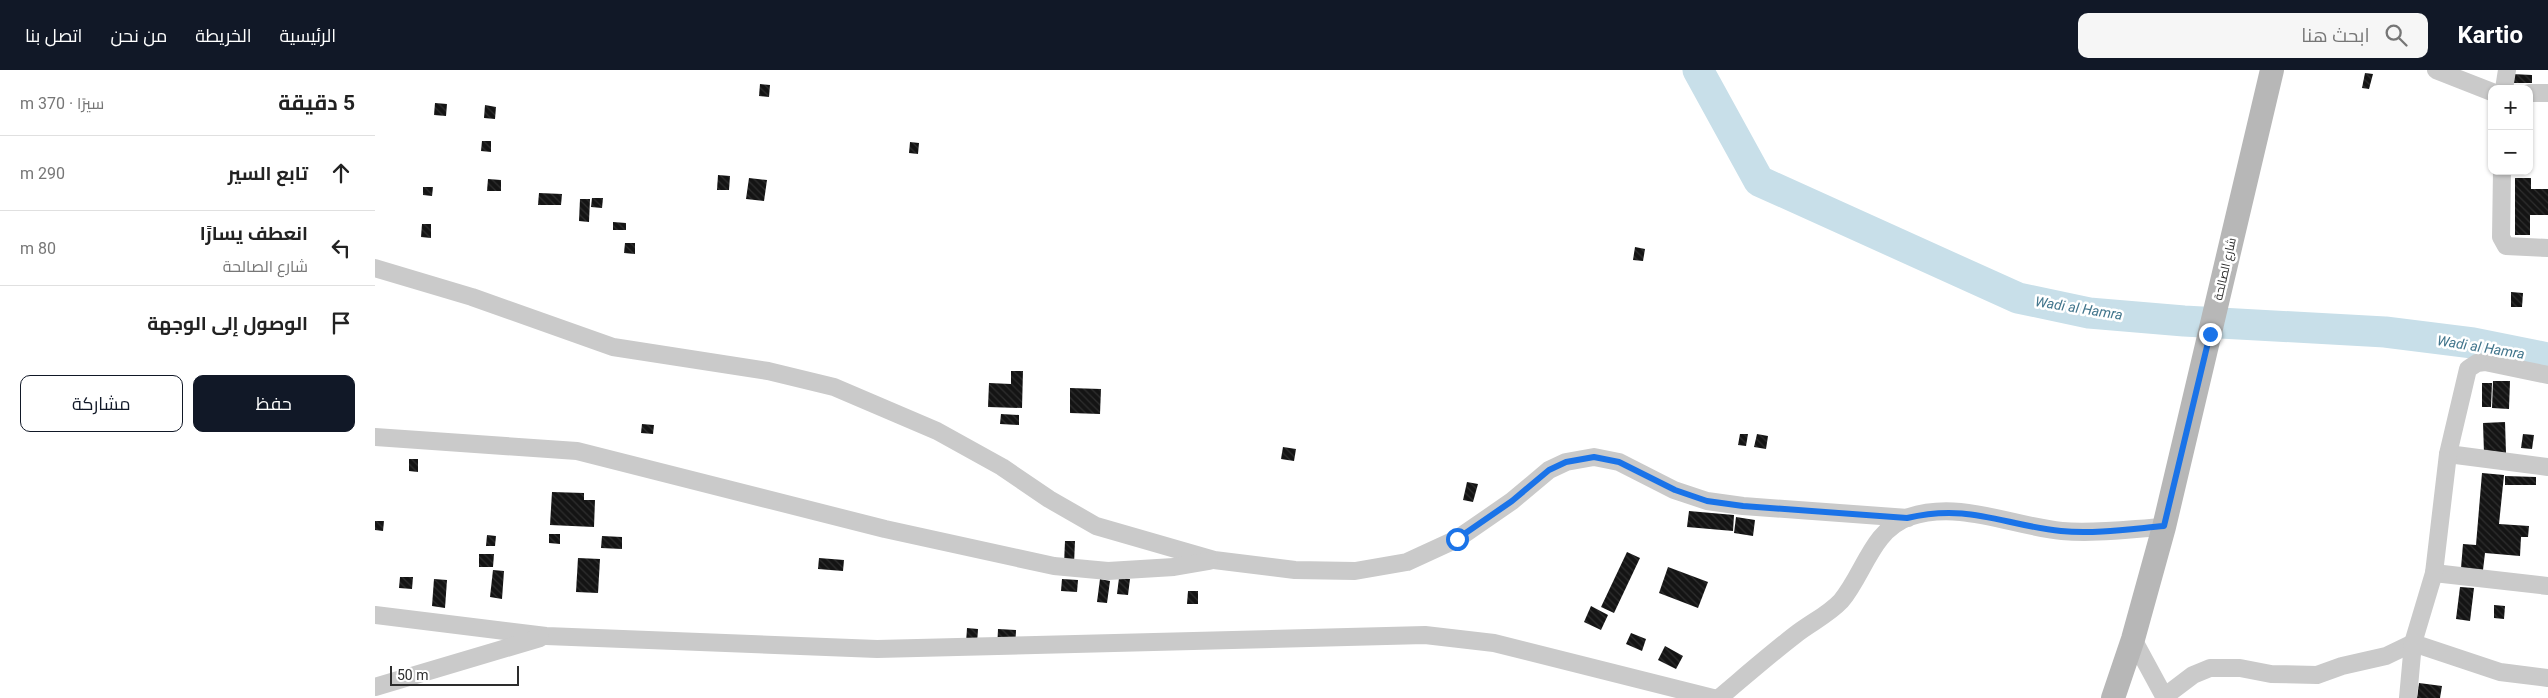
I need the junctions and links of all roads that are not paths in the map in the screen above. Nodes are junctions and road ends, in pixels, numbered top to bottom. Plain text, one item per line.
1 (2273, 70) edge
2 (2436, 70) edge
3 (2507, 70) edge
4 (2505, 85) edge
5 (2488, 90) edge
6 (2533, 93) edge
7 (2548, 93) edge
8 (2502, 175) edge
9 (2548, 248) edge
10 (375, 268) edge
11 (2548, 375) edge
12 (375, 437) edge
13 (2447, 454) junction
14 (2548, 467) edge
15 (1907, 518) junction
16 (2164, 526) junction
17 (1214, 560) junction
18 (2434, 573) junction
19 (2548, 586) edge
20 (375, 615) edge
21 (546, 636) junction
22 (2133, 640) junction
23 (2413, 644) junction
24 (2548, 678) edge
25 (375, 687) edge
26 (2165, 697) edge
27 (1713, 698) edge
28 (1719, 698) edge
29 (2113, 698) edge
30 (2408, 698) edge

1 - 16 main road, شارع الصالحة
2 - 5 street
3 - 4 street
6 - 7 street
8 - 9 street
10 - 17 street
11 - 13 street
12 - 17 street
13 - 14 street
13 - 18 street
15 - 16 street
15 - 17 street
15 - 28 street
16 - 22 main road, شارع الصالحة
18 - 19 street
18 - 23 street
20 - 21 street
21 - 25 street
21 - 27 street
22 - 26 street
22 - 29 main road, شارع الصالحة
23 - 24 street
23 - 26 street
23 - 30 street

